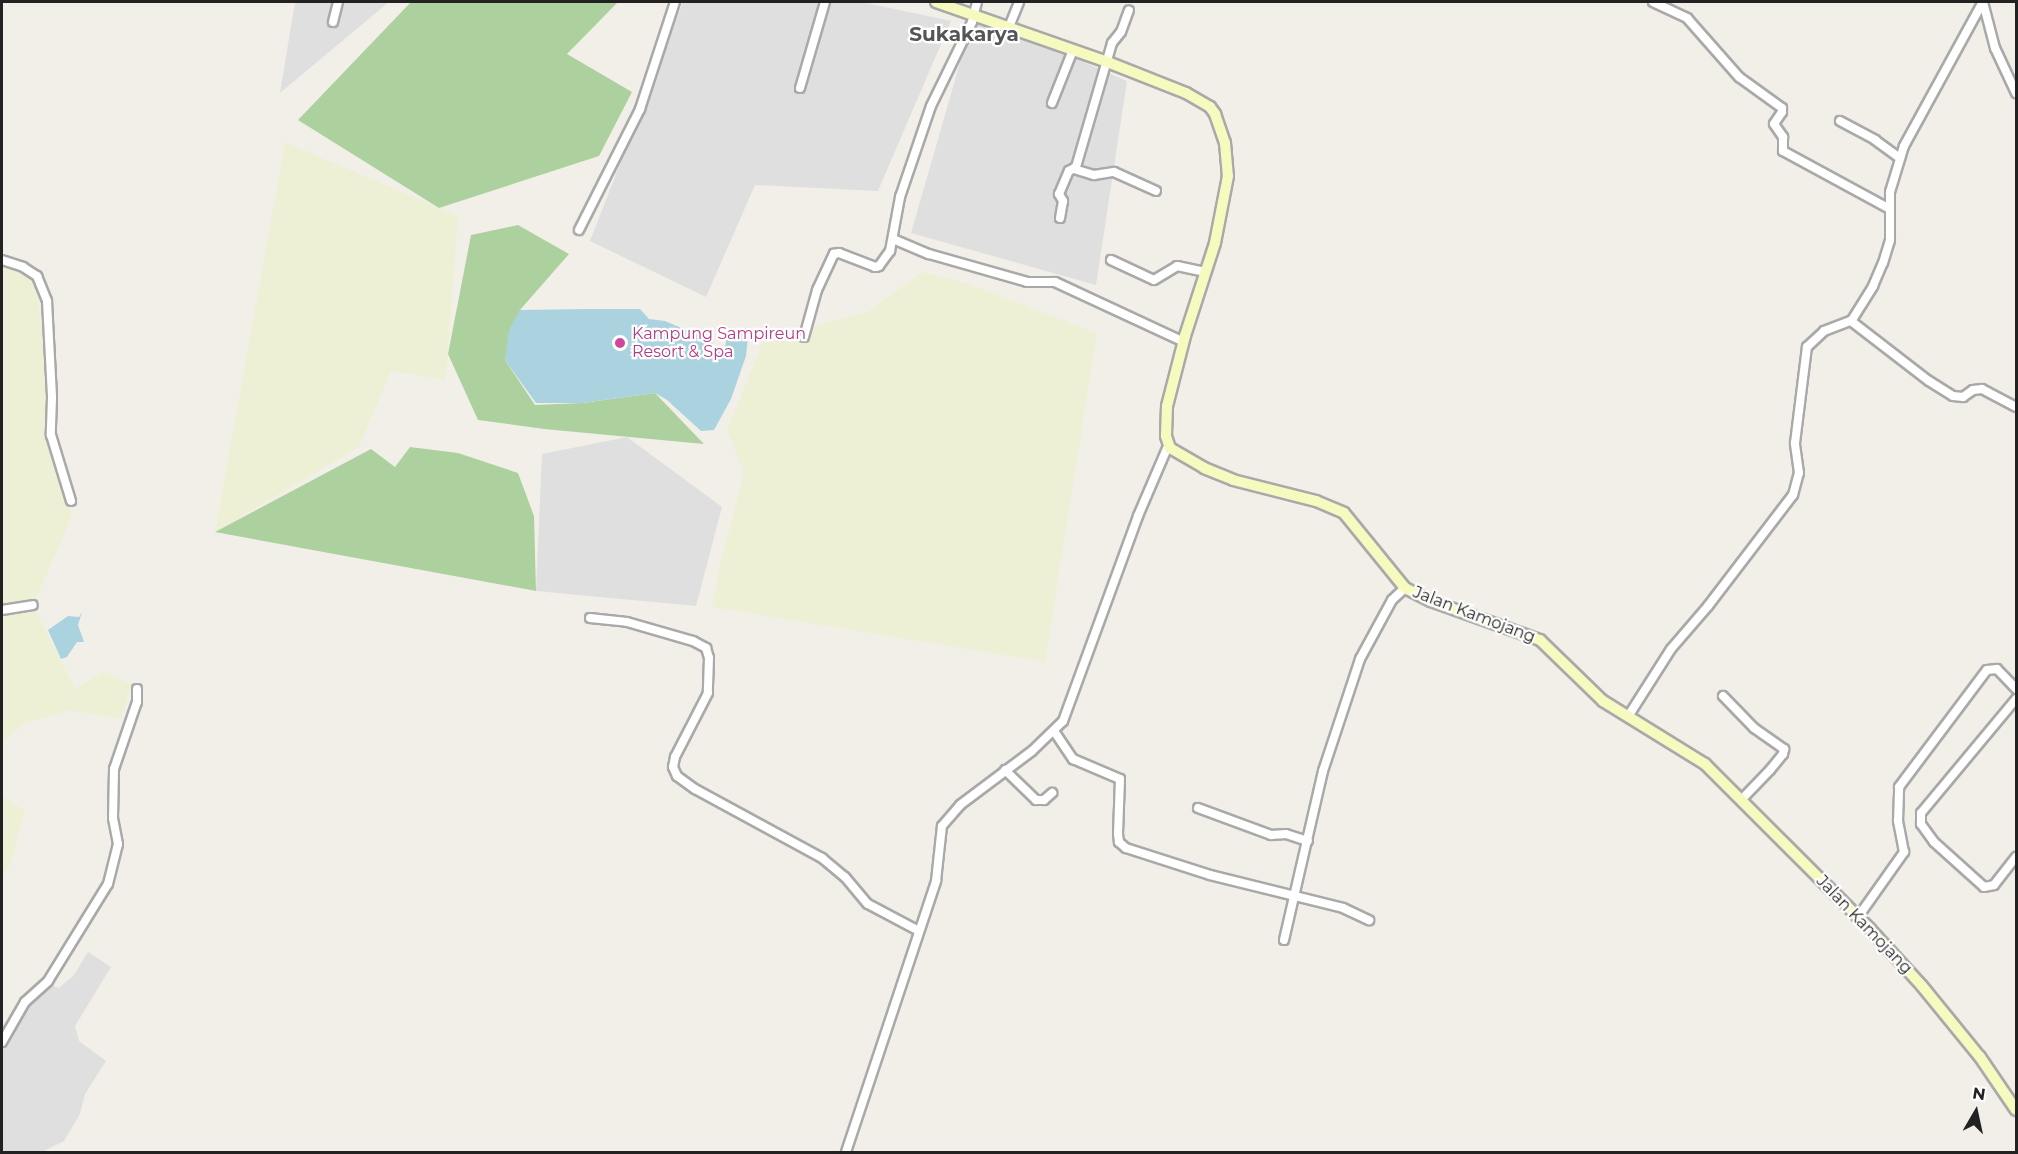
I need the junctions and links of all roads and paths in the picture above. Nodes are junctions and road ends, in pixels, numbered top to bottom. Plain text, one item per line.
1 (338, 2) edge
2 (675, 2) edge
3 (825, 2) edge
4 (936, 2) edge
5 (977, 2) edge
6 (1019, 2) edge
7 (1653, 2) edge
8 (1130, 10) dead end
9 (974, 14) junction
10 (333, 22) dead end
11 (1009, 27) junction
12 (1073, 50) junction
13 (1107, 62) junction
14 (800, 88) dead end
15 (2016, 93) edge
16 (1052, 103) dead end
17 (1840, 121) dead end
18 (1900, 158) junction
19 (1074, 169) junction
20 (1155, 191) dead end
21 (1888, 208) junction
22 (1059, 218) dead end
23 (579, 230) dead end
24 (893, 239) junction
25 (2, 260) edge
26 (1111, 260) dead end
27 (1205, 272) junction
28 (1851, 321) junction
29 (804, 338) dead end
30 (1184, 342) junction
31 (2016, 407) edge
32 (1168, 446) junction
33 (71, 501) dead end
34 (1405, 588) junction
35 (33, 605) dead end
36 (2, 610) edge
37 (590, 618) dead end
38 (137, 689) dead end
39 (2016, 689) edge
40 (1723, 696) dead end
41 (2016, 699) edge
42 (1629, 715) junction
43 (1054, 731) junction
44 (1005, 770) junction
45 (1052, 793) dead end
46 (1741, 800) junction
47 (1198, 807) dead end
48 (1308, 841) junction
49 (2016, 857) edge
50 (1294, 896) junction
51 (1858, 917) junction
52 (1368, 920) dead end
53 (917, 930) junction
54 (1284, 940) dead end
55 (2, 1042) edge
56 (2016, 1110) edge
57 (846, 1152) edge

1 - 10 street
2 - 23 street
3 - 14 street
4 - 9 main road
5 - 9 street
6 - 11 street
7 - 21 street
8 - 13 street
9 - 11 main road
9 - 24 street
11 - 12 main road
12 - 13 main road
12 - 16 street
13 - 19 street
13 - 27 main road
15 - 18 street
17 - 18 street
18 - 21 street
19 - 20 street
19 - 22 street
21 - 28 street
24 - 29 street
24 - 30 street
25 - 33 street
26 - 27 street
27 - 30 main road
28 - 31 street
28 - 42 street
30 - 32 main road
32 - 34 main road, Jalan Kamojang
32 - 43 street
34 - 42 main road, Jalan Kamojang
34 - 48 street
35 - 36 street
37 - 53 street
38 - 55 street
39 - 51 street
40 - 46 street
41 - 49 street
42 - 46 main road, Jalan Kamojang
43 - 44 street
43 - 50 street
44 - 45 street
44 - 53 street
46 - 51 main road, Jalan Kamojang
47 - 48 street
48 - 50 street
50 - 52 street
50 - 54 street
51 - 56 main road, Jalan Kamojang
53 - 57 street

